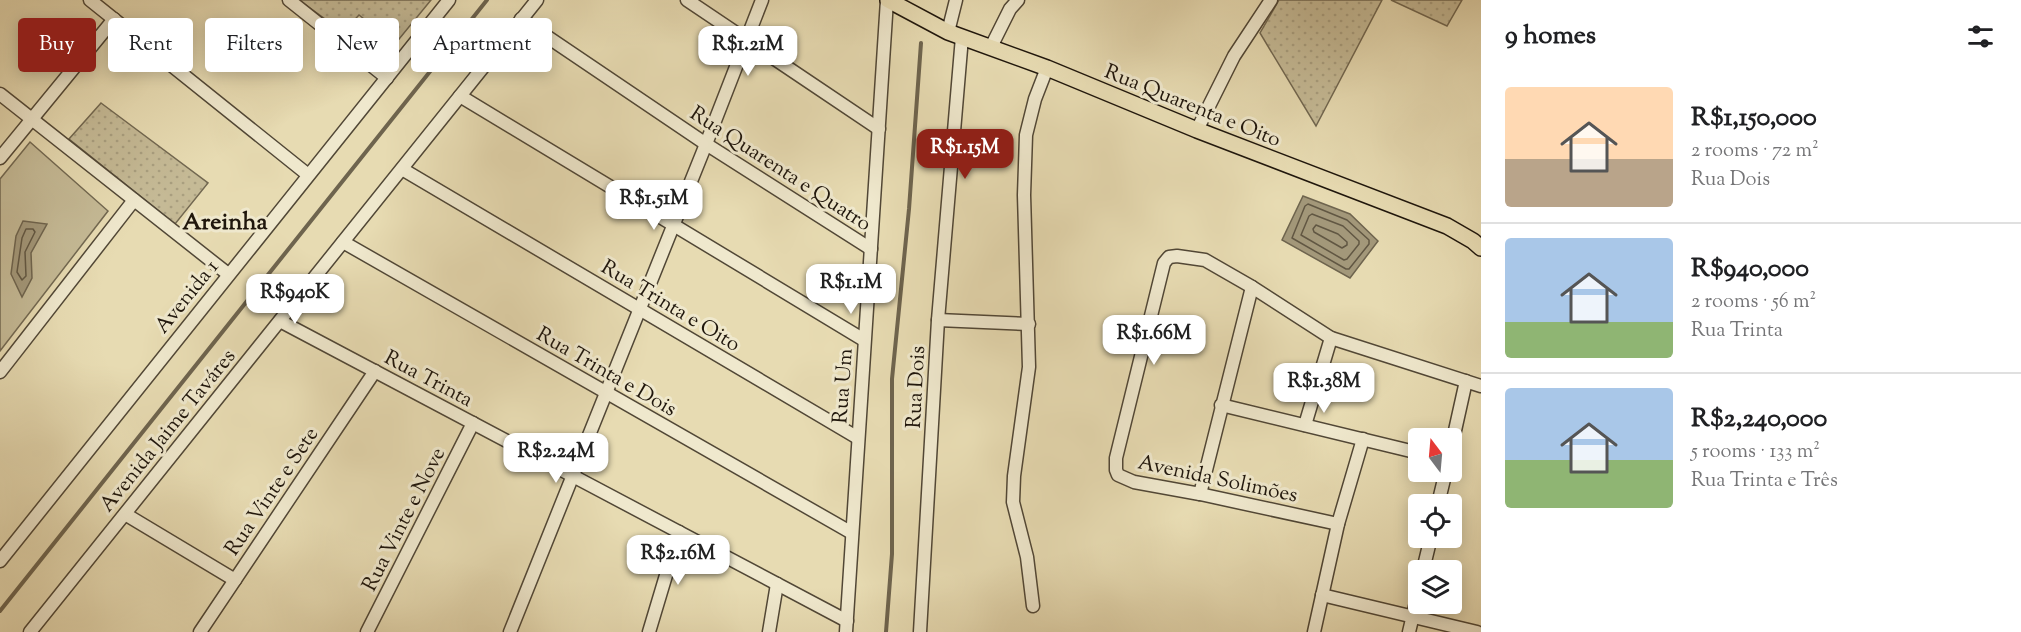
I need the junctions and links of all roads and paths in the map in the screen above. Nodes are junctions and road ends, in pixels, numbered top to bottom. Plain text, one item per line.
1 (90, 0) edge
2 (290, 0) edge
3 (449, 0) edge
4 (537, 0) edge
5 (687, 0) edge
6 (762, 0) edge
7 (888, 0) edge
8 (956, 0) edge
9 (1018, 0) edge
10 (1270, 0) edge
11 (113, 18) edge
12 (522, 18) edge
13 (108, 26) edge
14 (955, 35) junction
15 (552, 40) edge
16 (747, 40) junction
17 (991, 47) junction
18 (1047, 68) junction
19 (180, 72) edge
20 (479, 72) edge
21 (387, 78) junction
22 (0, 94) edge
23 (460, 96) junction
24 (33, 120) junction
25 (879, 129) junction
26 (1197, 130) junction
27 (706, 144) junction
28 (0, 158) edge
29 (402, 169) junction
30 (308, 174) junction
31 (134, 200) junction
32 (674, 225) junction
33 (343, 242) junction
34 (1481, 248) edge
35 (871, 249) junction
36 (228, 274) junction
37 (1252, 287) junction
38 (640, 309) junction
39 (938, 320) junction
40 (280, 321) junction
41 (1029, 324) junction
42 (1331, 338) junction
43 (864, 340) junction
44 (375, 371) junction
45 (0, 372) edge
46 (1466, 381) junction
47 (1481, 386) edge
48 (606, 393) junction
49 (1221, 405) junction
50 (473, 423) junction
51 (1305, 425) junction
52 (1456, 428) edge
53 (858, 438) junction
54 (1363, 439) junction
55 (1408, 450) edge
56 (573, 476) junction
57 (1200, 494) junction
58 (125, 514) junction
59 (1338, 524) junction
60 (679, 532) junction
61 (852, 533) junction
62 (0, 561) edge
63 (235, 580) junction
64 (777, 584) junction
65 (1322, 595) junction
66 (1033, 606) dead end
67 (1414, 614) edge
68 (1413, 617) junction
69 (846, 626) edge
70 (30, 632) edge
71 (200, 632) edge
72 (367, 632) edge
73 (510, 632) edge
74 (649, 632) edge
75 (769, 632) edge
76 (920, 632) edge
77 (1314, 632) edge
78 (1409, 632) edge
79 (1477, 632) edge

1 - 11 street
2 - 21 street
3 - 21 street, Avenida 1
4 - 12 street, Avenida Jaime Taváres
5 - 16 street
6 - 16 street
7 - 14 main road, Rua Quarenta e Oito
7 - 25 street, Rua Um
8 - 14 street, Rua Dois
9 - 17 street
10 - 26 street
13 - 24 street
14 - 17 main road, Rua Quarenta e Oito
14 - 39 street, Rua Dois
15 - 27 street, Rua Quarenta e Quatro
16 - 25 street
16 - 27 street
17 - 18 main road, Rua Quarenta e Oito
18 - 26 main road, Rua Quarenta e Oito
18 - 41 street
19 - 30 street
20 - 23 street, Avenida Jaime Taváres
21 - 30 street, Avenida 1
22 - 24 street
23 - 29 street, Avenida Jaime Taváres
23 - 32 street
24 - 28 street
24 - 31 street
25 - 35 street, Rua Um
26 - 34 main road, Rua Quarenta e Oito
27 - 32 street
27 - 35 street, Rua Quarenta e Quatro
29 - 33 street, Avenida Jaime Taváres
29 - 38 street, Rua Trinta e Oito
30 - 36 street, Avenida 1
31 - 36 street
31 - 45 street
32 - 38 street
32 - 43 street
33 - 40 street, Avenida Jaime Taváres
33 - 48 street, Rua Trinta e Dois
35 - 43 street, Rua Um
36 - 62 street, Avenida 1
37 - 42 street, Avenida Solimões
37 - 49 street
37 - 57 street, Avenida Solimões
38 - 48 street
38 - 53 street, Rua Trinta e Oito
39 - 41 street
39 - 76 street, Rua Dois
40 - 44 street, Rua Trinta
40 - 58 street, Avenida Jaime Taváres
41 - 66 street
42 - 46 street, Avenida Solimões
42 - 51 street
43 - 53 street, Rua Um
44 - 50 street, Rua Trinta
44 - 63 street, Rua Vinte e Sete
46 - 47 street, Avenida Solimões
46 - 52 street
48 - 56 street
48 - 61 street, Rua Trinta e Dois
49 - 51 street
49 - 57 street
50 - 56 street, Rua Trinta
50 - 72 street, Rua Vinte e Nove
51 - 54 street
53 - 61 street, Rua Um
54 - 55 street
54 - 59 street
56 - 60 street, Rua Trinta
56 - 73 street
57 - 59 street, Avenida Solimões
58 - 63 street
58 - 70 street, Avenida Jaime Taváres
59 - 65 street
60 - 64 street, Rua Trinta
60 - 74 street
61 - 69 street, Rua Um
63 - 71 street, Rua Vinte e Sete
64 - 69 street, Rua Trinta
64 - 75 street
65 - 68 street
65 - 77 street
67 - 68 street
68 - 78 street
68 - 79 street

